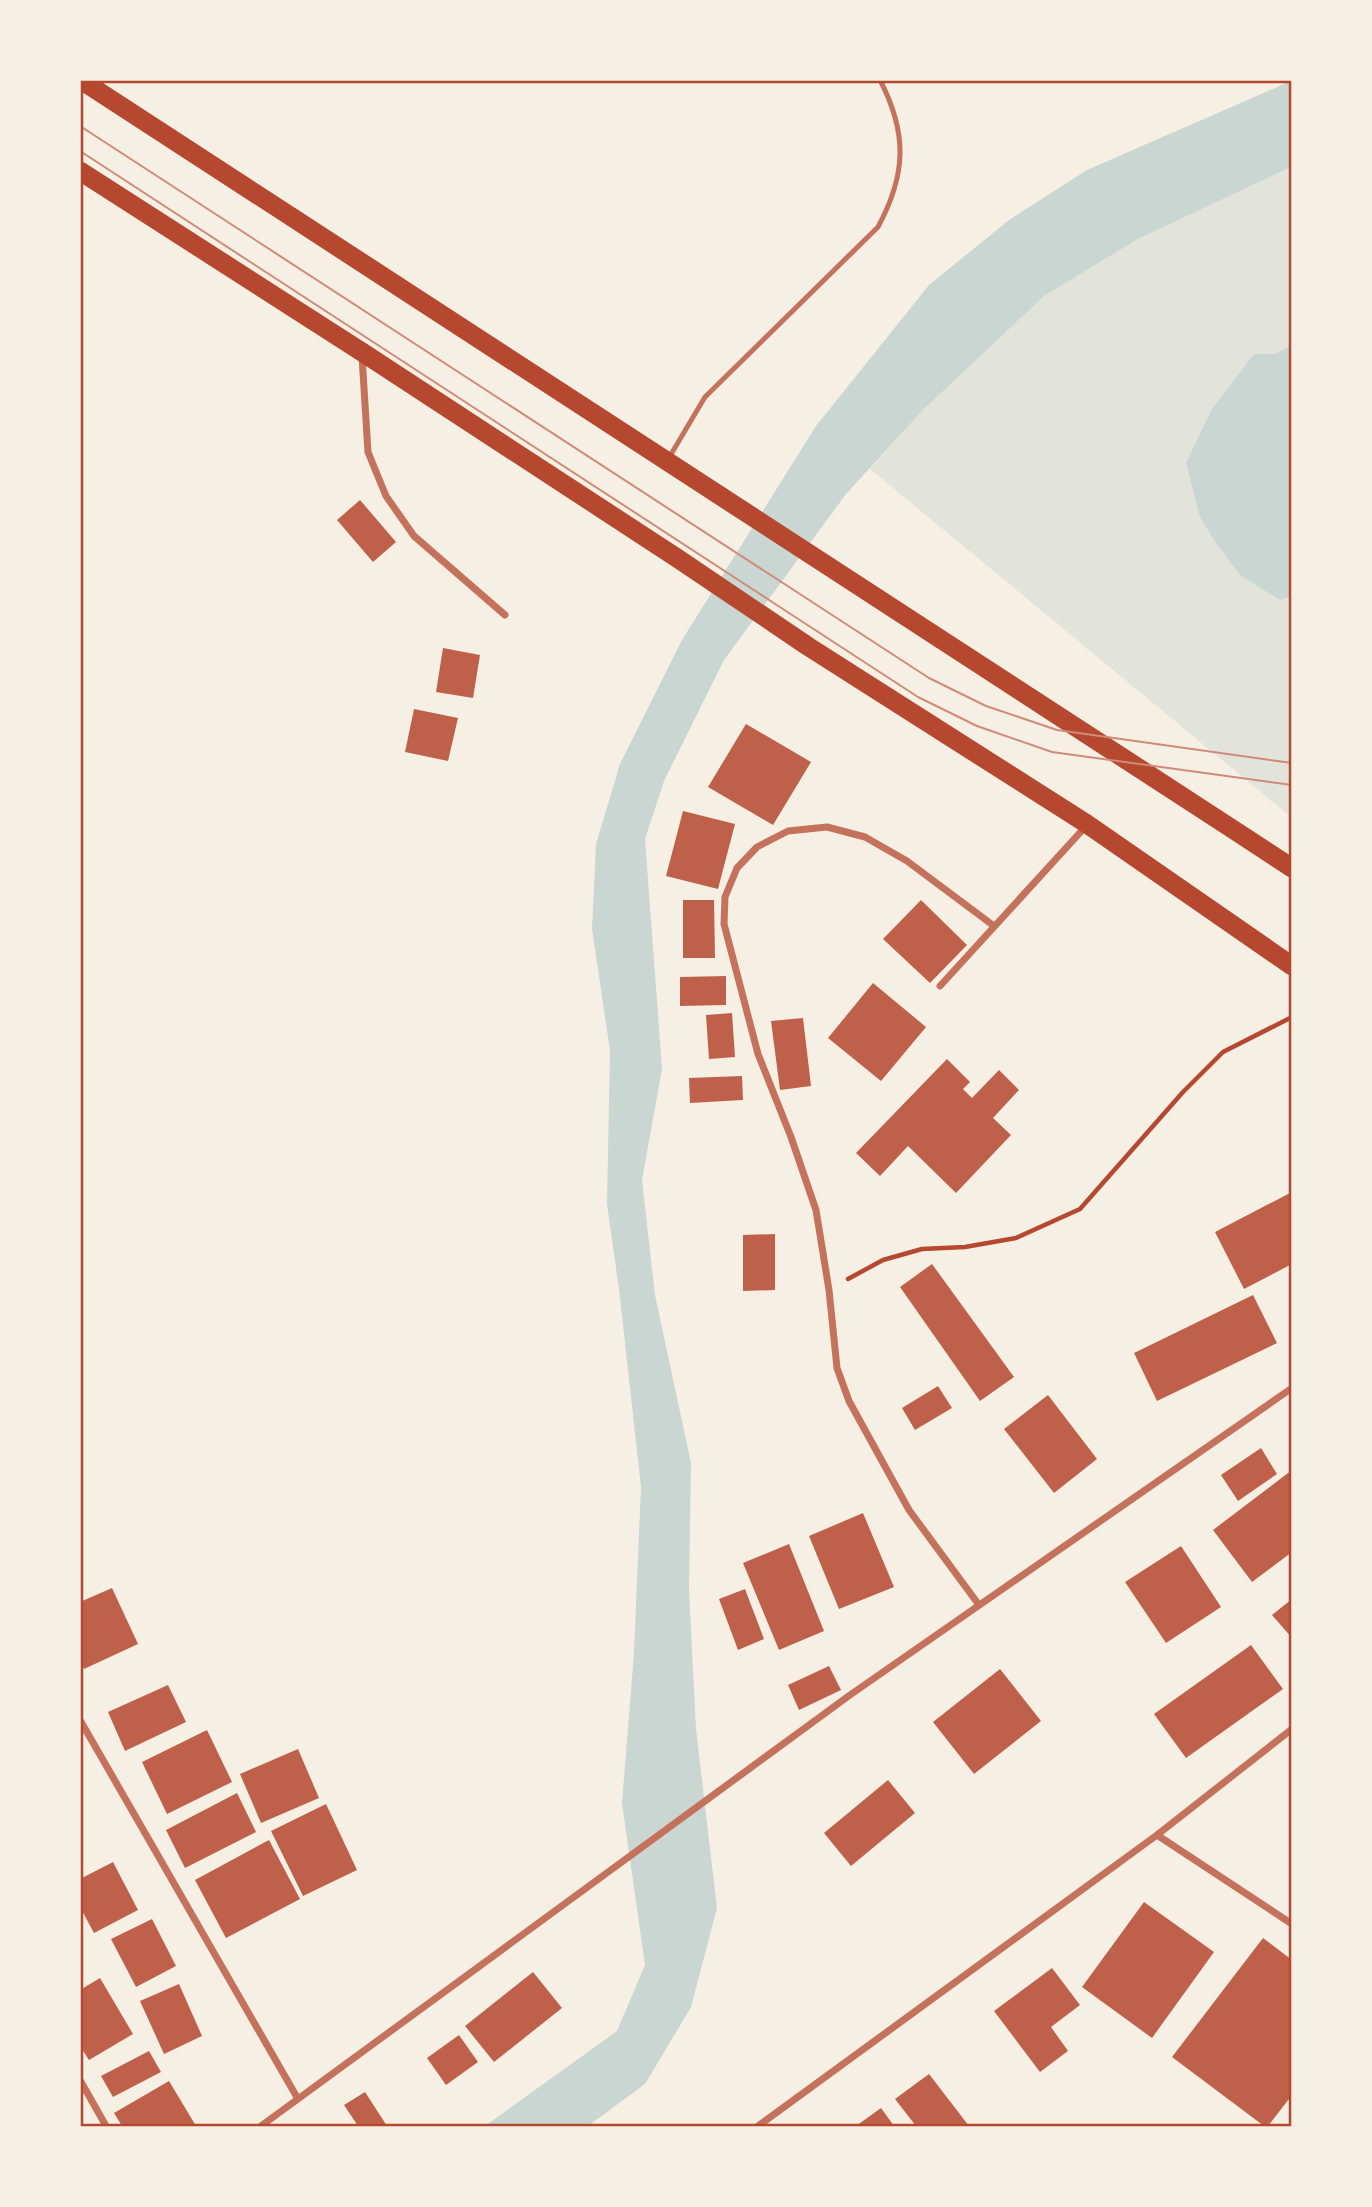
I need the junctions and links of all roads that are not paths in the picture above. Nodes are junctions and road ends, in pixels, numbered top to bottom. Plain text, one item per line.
1 (81, 80) edge
2 (880, 80) edge
3 (80, 171) edge
4 (362, 352) junction
5 (666, 462) junction
6 (505, 615) dead end
7 (1087, 824) junction
8 (1292, 868) edge
9 (994, 926) junction
10 (1292, 966) edge
11 (940, 986) dead end
12 (1292, 1388) edge
13 (979, 1605) junction
14 (80, 1720) edge
15 (1292, 1729) edge
16 (1157, 1835) junction
17 (1292, 1924) edge
18 (80, 2080) edge
19 (298, 2099) junction
20 (106, 2126) edge
21 (261, 2126) edge
22 (758, 2126) edge

1 - 5 highway
2 - 5 lane
3 - 4 highway
4 - 6 street
4 - 7 highway
5 - 8 highway
7 - 9 street
7 - 10 highway
9 - 11 street
9 - 13 street
12 - 13 street
13 - 19 street
14 - 19 street
15 - 16 street
16 - 17 street
16 - 22 street
18 - 20 street
19 - 21 street

